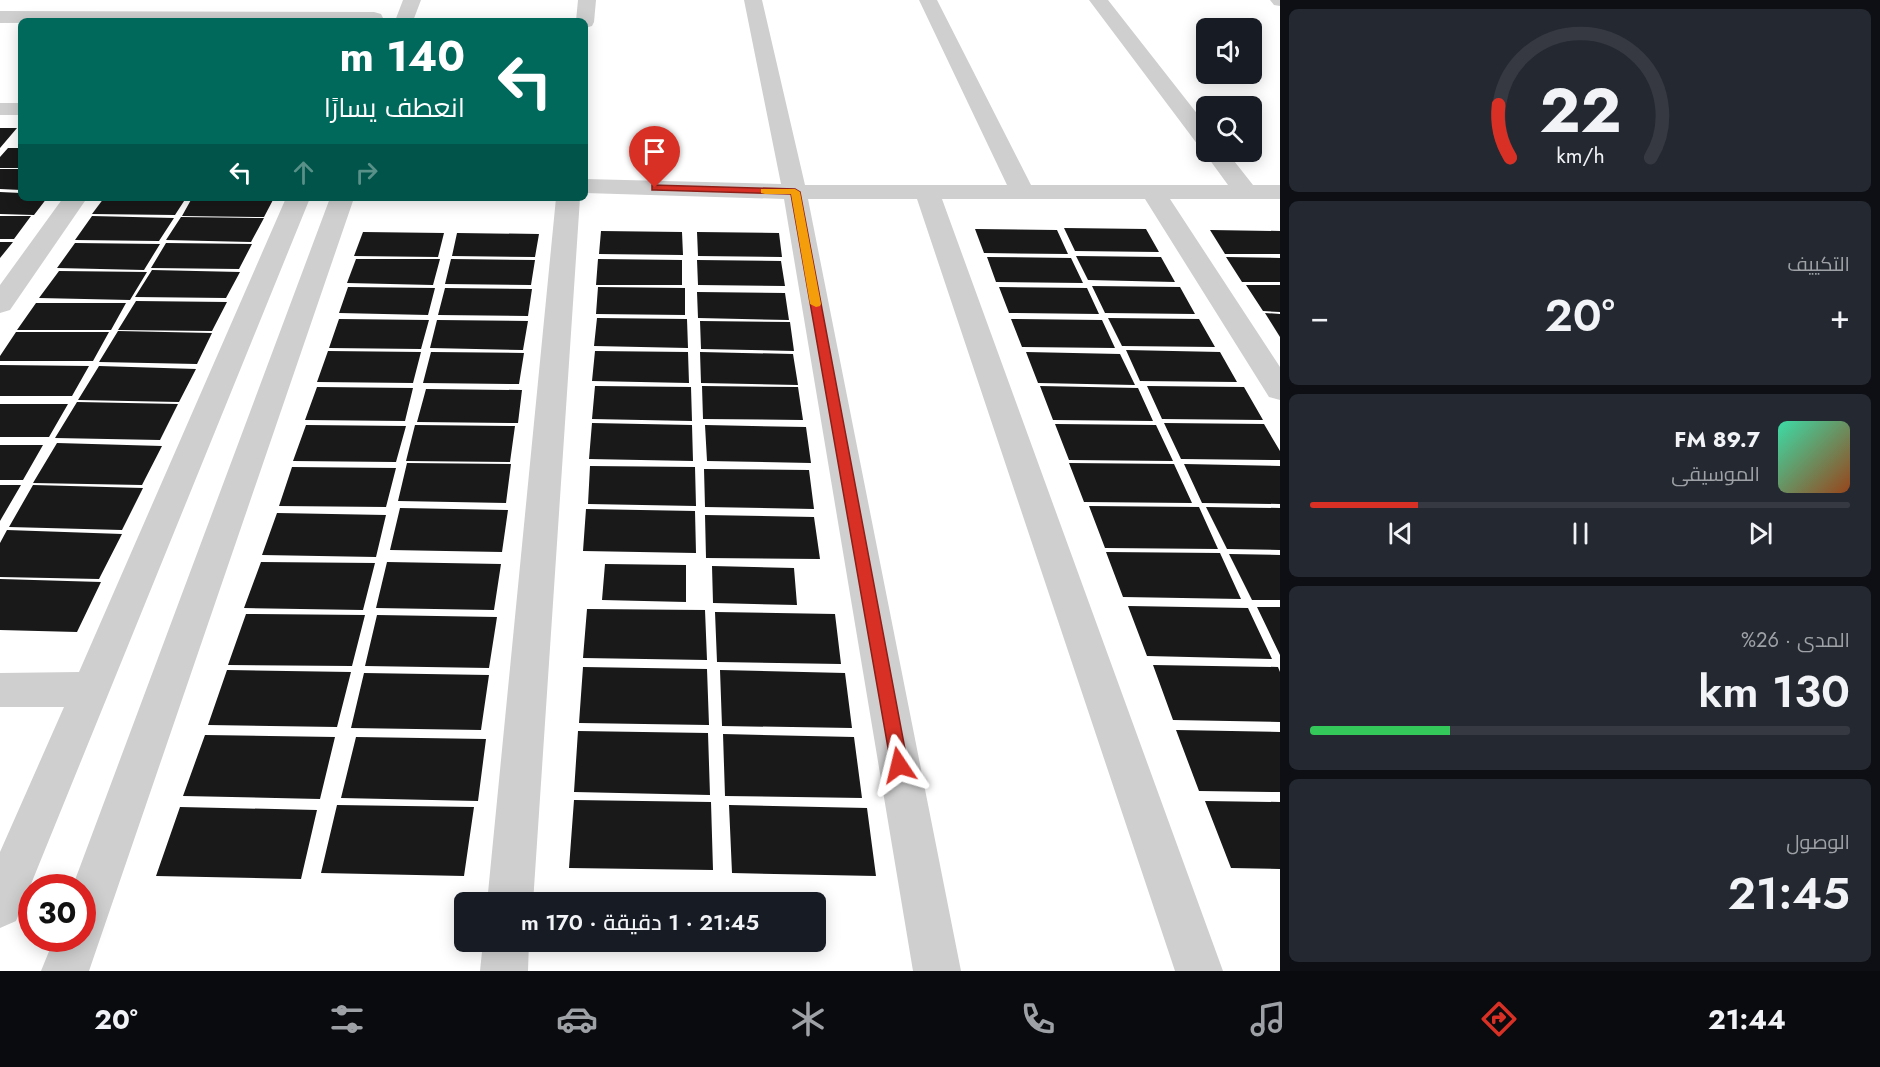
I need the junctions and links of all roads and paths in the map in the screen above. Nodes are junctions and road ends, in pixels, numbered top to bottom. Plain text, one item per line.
1 (381, 0) edge
2 (412, 0) edge
3 (587, 0) edge
4 (753, 0) edge
5 (928, 0) edge
6 (1098, 0) edge
7 (0, 17) edge
8 (124, 18) edge
9 (374, 18) edge
10 (405, 18) edge
11 (585, 18) edge
12 (0, 109) edge
13 (18, 109) edge
14 (1196, 127) edge
15 (1223, 162) edge
16 (588, 186) edge
17 (795, 192) junction
18 (927, 192) junction
19 (1023, 192) junction
20 (1153, 192) junction
21 (1246, 192) junction
22 (1280, 192) edge
23 (73, 201) edge
24 (297, 201) edge
25 (341, 201) edge
26 (568, 201) edge
27 (0, 304) edge
28 (1280, 390) edge
29 (92, 689) junction
30 (0, 690) edge
31 (96, 884) edge
32 (511, 892) edge
33 (0, 905) edge
34 (72, 952) edge
35 (505, 952) edge
36 (65, 971) edge
37 (504, 971) edge
38 (937, 971) edge
39 (1199, 971) edge

1 - 9 street
2 - 10 street
3 - 11 street
4 - 17 street
5 - 19 street
6 - 14 street
7 - 8 street
12 - 13 street
15 - 21 street
16 - 17 street
17 - 18 street
17 - 38 street
18 - 19 street
18 - 39 street
19 - 20 street
20 - 21 street
20 - 28 street
21 - 22 street
23 - 27 street
24 - 29 street
25 - 31 street
26 - 32 street
29 - 30 street
29 - 33 street
34 - 36 street
35 - 37 street

